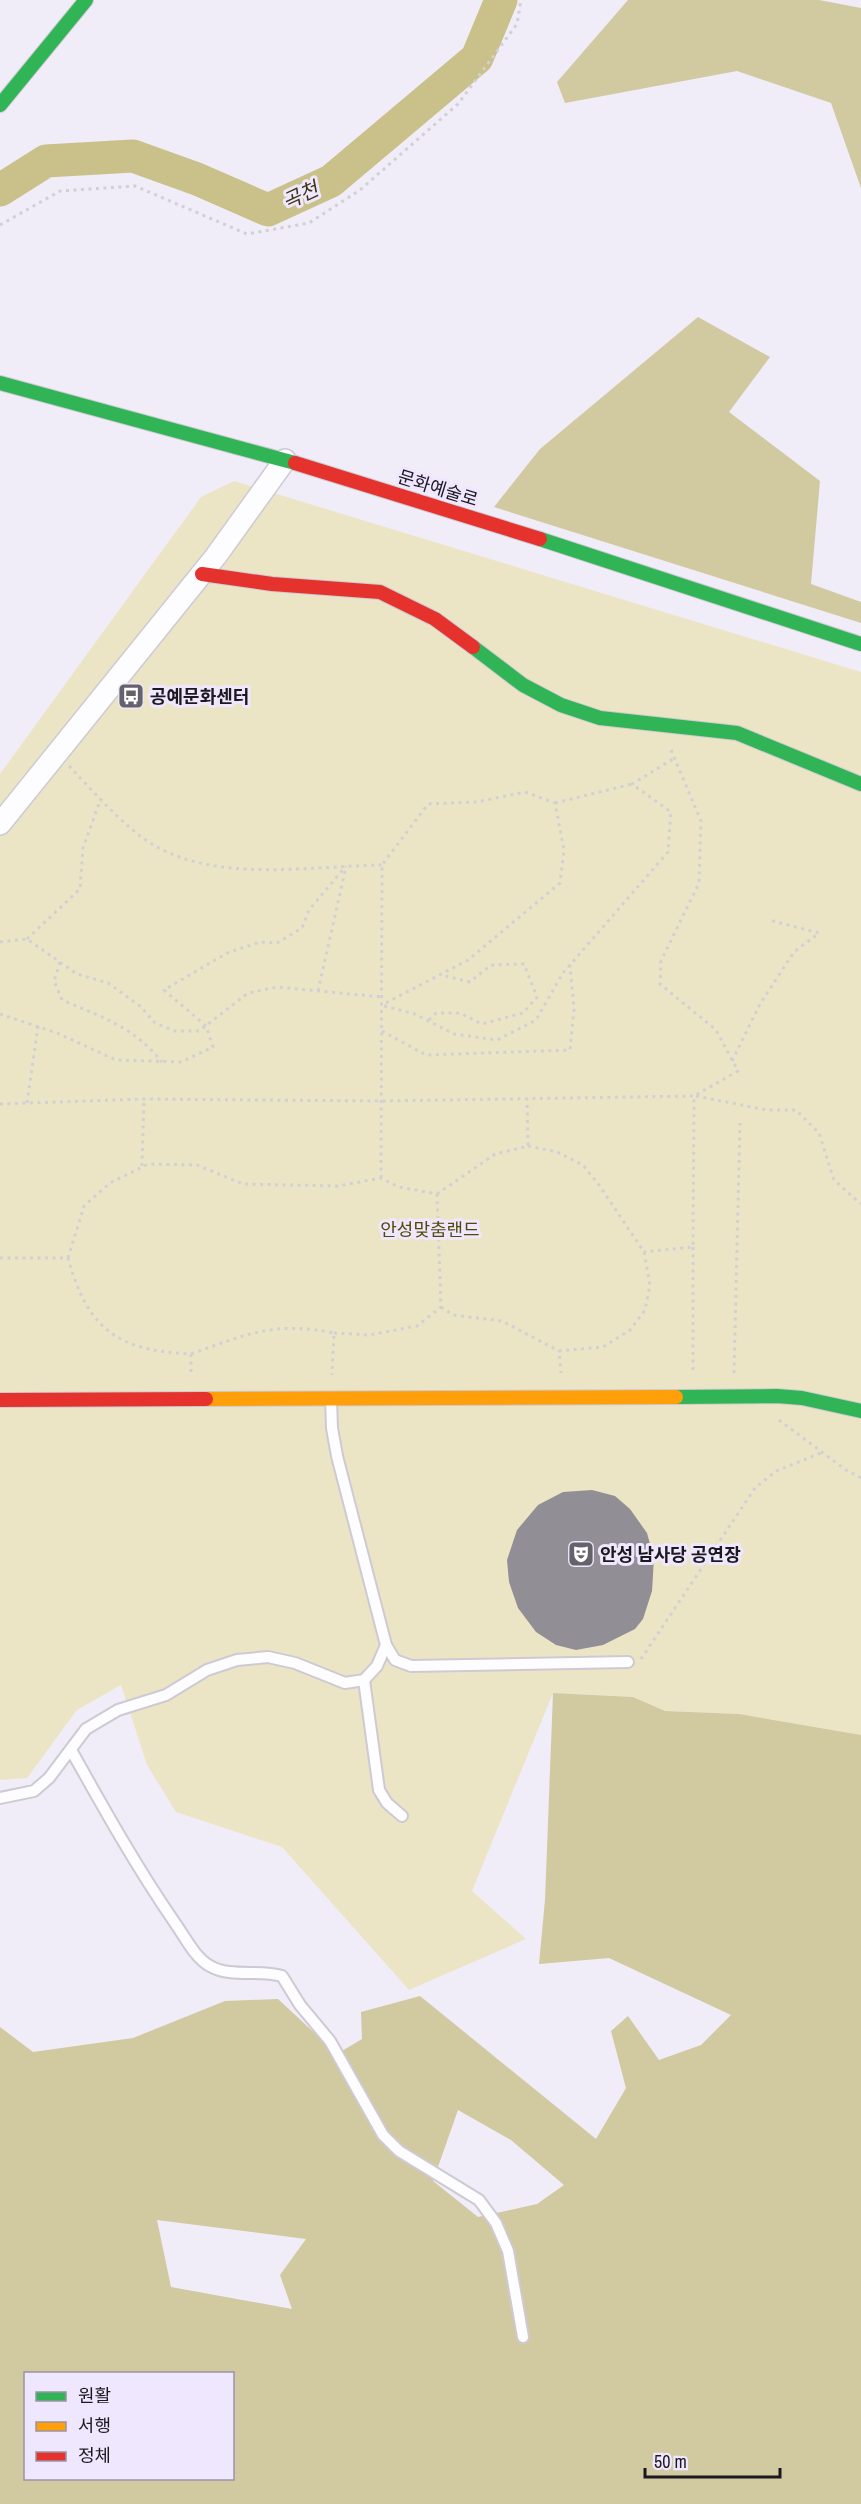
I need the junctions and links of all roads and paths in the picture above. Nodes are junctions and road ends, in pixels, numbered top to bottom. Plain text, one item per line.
1 (86, 0) edge
2 (521, 0) edge
3 (0, 105) edge
4 (0, 225) edge
5 (0, 383) edge
6 (285, 460) junction
7 (202, 574) junction
8 (861, 644) edge
9 (666, 727) junction
10 (56, 754) junction
11 (673, 759) junction
12 (632, 784) junction
13 (861, 784) edge
14 (100, 798) junction
15 (555, 803) junction
16 (0, 824) edge
17 (382, 865) junction
18 (346, 866) junction
19 (769, 920) dead end
20 (27, 939) junction
21 (0, 942) edge
22 (60, 963) junction
23 (570, 965) junction
24 (441, 974) junction
25 (318, 991) junction
26 (382, 997) junction
27 (382, 1005) junction
28 (0, 1014) edge
29 (428, 1021) junction
30 (38, 1026) junction
31 (206, 1026) junction
32 (382, 1031) junction
33 (732, 1061) junction
34 (162, 1062) junction
35 (694, 1096) junction
36 (144, 1099) junction
37 (527, 1099) junction
38 (381, 1101) junction
39 (27, 1103) junction
40 (0, 1104) edge
41 (740, 1123) dead end
42 (528, 1146) junction
43 (142, 1167) junction
44 (381, 1178) junction
45 (437, 1194) junction
46 (861, 1204) edge
47 (693, 1247) junction
48 (644, 1252) junction
49 (0, 1258) edge
50 (68, 1258) junction
51 (441, 1307) junction
52 (334, 1333) junction
53 (559, 1351) junction
54 (191, 1354) junction
55 (693, 1396) junction
56 (733, 1396) junction
57 (562, 1397) junction
58 (331, 1398) junction
59 (191, 1399) junction
60 (0, 1400) edge
61 (861, 1411) edge
62 (775, 1417) dead end
63 (822, 1452) junction
64 (861, 1478) edge
65 (386, 1645) junction
66 (628, 1662) joint
67 (364, 1680) junction
68 (70, 1750) junction
69 (0, 1798) edge
70 (402, 1815) dead end
71 (523, 2337) dead end

1 - 3 street
2 - 4 path
5 - 6 street, 문화예술로
6 - 7 street
6 - 8 street, 문화예술로
7 - 9 street
7 - 10 street
9 - 11 path
9 - 13 street
10 - 14 path
10 - 16 street
11 - 12 path
11 - 33 path
12 - 15 path
12 - 23 path
14 - 18 path
14 - 20 path
15 - 17 path
15 - 24 path
17 - 18 path
17 - 26 path
18 - 25 path
18 - 31 path
19 - 33 path
20 - 21 path
20 - 22 path
22 - 31 path
22 - 34 path
23 - 29 path
23 - 32 path
24 - 27 path
24 - 29 path
25 - 26 path
25 - 31 path
26 - 27 path
27 - 29 path
27 - 32 path
28 - 30 path
30 - 34 path
30 - 39 path
31 - 34 path
32 - 38 path
33 - 35 path
35 - 37 path
35 - 46 path
35 - 47 path
36 - 38 path
36 - 39 path
36 - 43 path
37 - 38 path
37 - 42 path
38 - 44 path
39 - 40 path
41 - 56 path
42 - 45 path
42 - 48 path
43 - 44 path
43 - 50 path
44 - 45 path
45 - 51 path
47 - 48 path
47 - 55 path
48 - 53 path
49 - 50 path
50 - 54 path
51 - 52 path
51 - 53 path
52 - 54 path
52 - 58 path
53 - 57 path
54 - 59 path
55 - 56 street
55 - 57 street
56 - 61 street
57 - 58 street
58 - 59 street
58 - 65 lane
59 - 60 street
62 - 63 path
63 - 64 path
63 - 66 path
65 - 66 lane
65 - 67 lane
67 - 68 lane
67 - 70 lane
68 - 69 lane
68 - 71 lane

